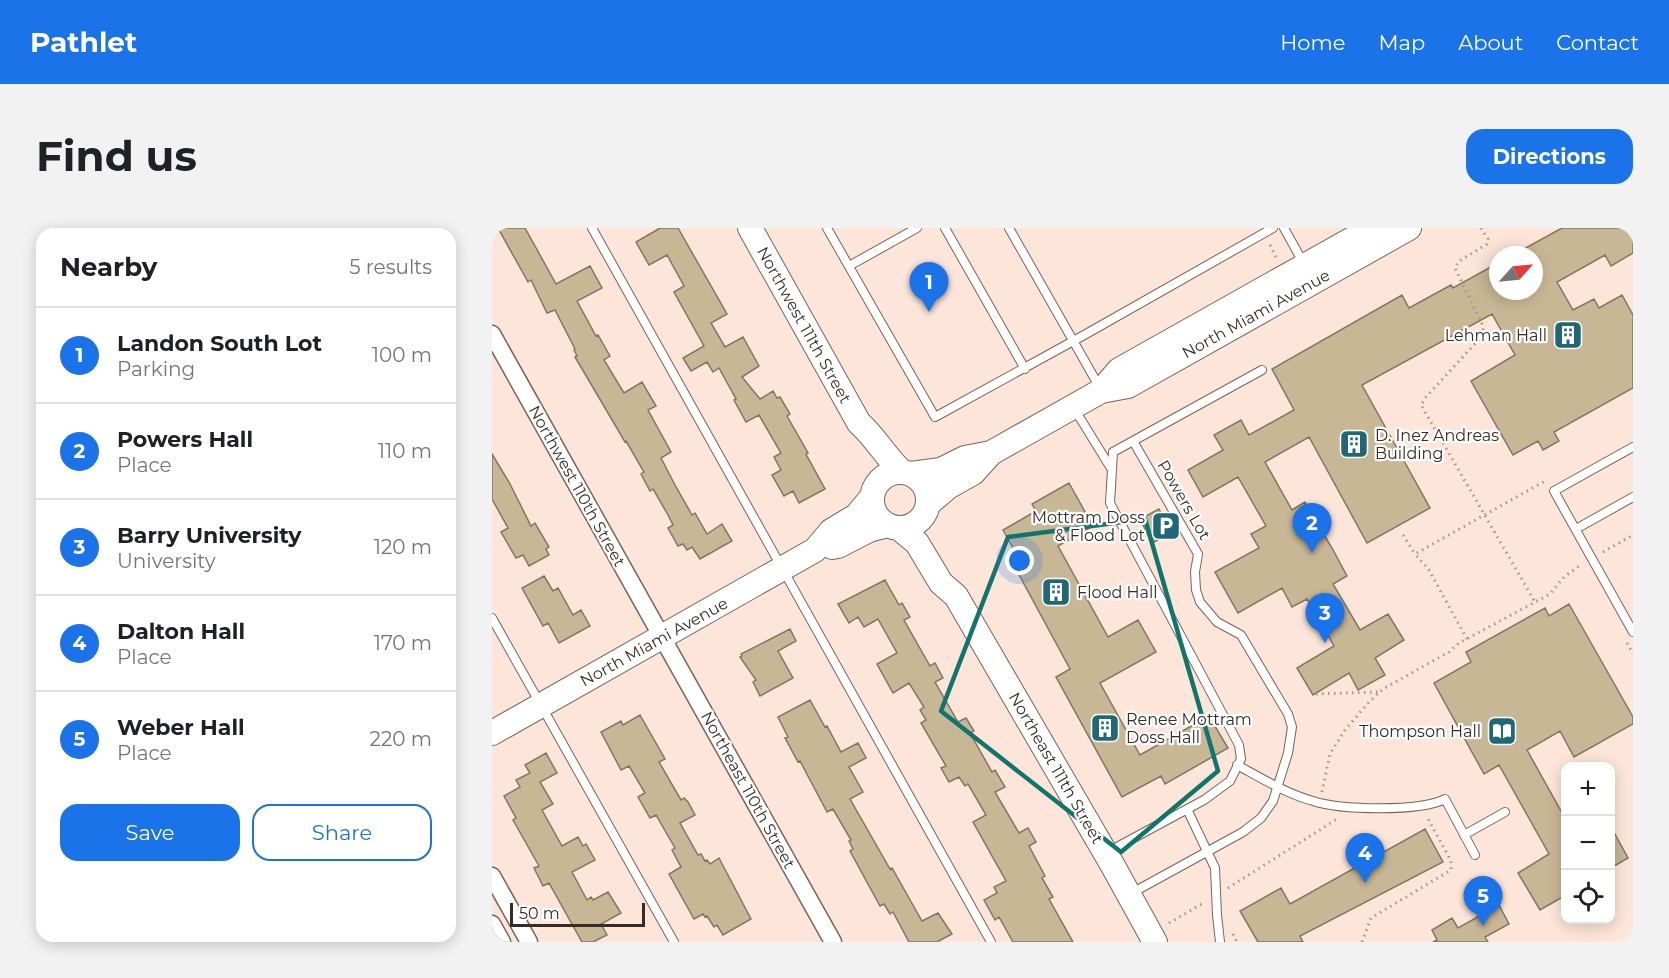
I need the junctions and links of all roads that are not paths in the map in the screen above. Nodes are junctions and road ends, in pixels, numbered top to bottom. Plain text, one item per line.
1 (592, 228) edge
2 (750, 228) edge
3 (827, 228) edge
4 (917, 228) edge
5 (945, 228) edge
6 (1009, 228) edge
7 (1273, 228) edge
8 (1284, 228) edge
9 (1372, 228) edge
10 (1409, 228) edge
11 (849, 266) junction
12 (1310, 273) junction
13 (492, 334) edge
14 (1074, 341) junction
15 (1025, 369) junction
16 (1262, 370) dead end
17 (1101, 391) junction
18 (1073, 406) junction
19 (859, 423) junction
20 (1133, 441) junction
21 (1633, 447) edge
22 (991, 453) junction
23 (1112, 471) junction
24 (907, 473) junction
25 (873, 494) junction
26 (1633, 497) edge
27 (926, 510) junction
28 (894, 526) junction
29 (1576, 529) junction
30 (815, 550) junction
31 (782, 569) junction
32 (956, 596) junction
33 (492, 618) edge
34 (1633, 632) edge
35 (662, 637) junction
36 (541, 705) junction
37 (492, 733) edge
38 (1237, 765) junction
39 (1278, 786) junction
40 (1187, 809) junction
41 (1505, 812) dead end
42 (1464, 835) junction
43 (1207, 852) junction
44 (1106, 853) junction
45 (1476, 855) dead end
46 (492, 876) edge
47 (1129, 895) junction
48 (492, 924) edge
49 (1160, 934) edge
50 (502, 942) edge
51 (529, 942) edge
52 (674, 942) edge
53 (833, 942) edge
54 (991, 942) edge
55 (1220, 942) edge

1 - 31 lane
2 - 19 street, Northwest 111th Street
3 - 11 lane
4 - 11 lane
5 - 15 lane
6 - 14 lane
7 - 14 lane
8 - 12 lane
9 - 12 street, North Miami Avenue
10 - 12 street, North Miami Avenue
11 - 15 lane
12 - 17 street, North Miami Avenue
13 - 35 street, Northwest 110th Street
14 - 15 lane
14 - 17 lane
16 - 20 lane
17 - 18 street, North Miami Avenue
18 - 22 street, North Miami Avenue
18 - 23 lane
19 - 24 street, Northwest 111th Street
19 - 25 street, Northwest 111th Street
20 - 23 lane
20 - 39 lane, Powers Lot
21 - 29 lane
22 - 24 street, North Miami Avenue
22 - 27 street, North Miami Avenue
23 - 38 lane
24 - 25 street
24 - 27 street
25 - 28 street
25 - 30 street, North Miami Avenue
26 - 29 lane
27 - 28 street
27 - 32 street, Northeast 111th Street
28 - 30 street, North Miami Avenue
28 - 32 street, Northeast 111th Street
29 - 34 lane
30 - 31 street, North Miami Avenue
31 - 35 street, North Miami Avenue
31 - 54 lane
32 - 44 street, Northeast 111th Street
33 - 36 lane
35 - 36 street, North Miami Avenue
35 - 53 street, Northeast 110th Street
36 - 37 street, North Miami Avenue
36 - 52 lane
38 - 39 lane
38 - 40 lane
39 - 42 lane
39 - 43 lane, Powers Lot
40 - 43 lane
40 - 44 lane
41 - 42 lane
42 - 45 lane
43 - 47 lane, Powers Lot
43 - 55 lane
44 - 47 street, Northeast 111th Street
46 - 51 street
47 - 49 street, Northeast 111th Street
48 - 50 street

